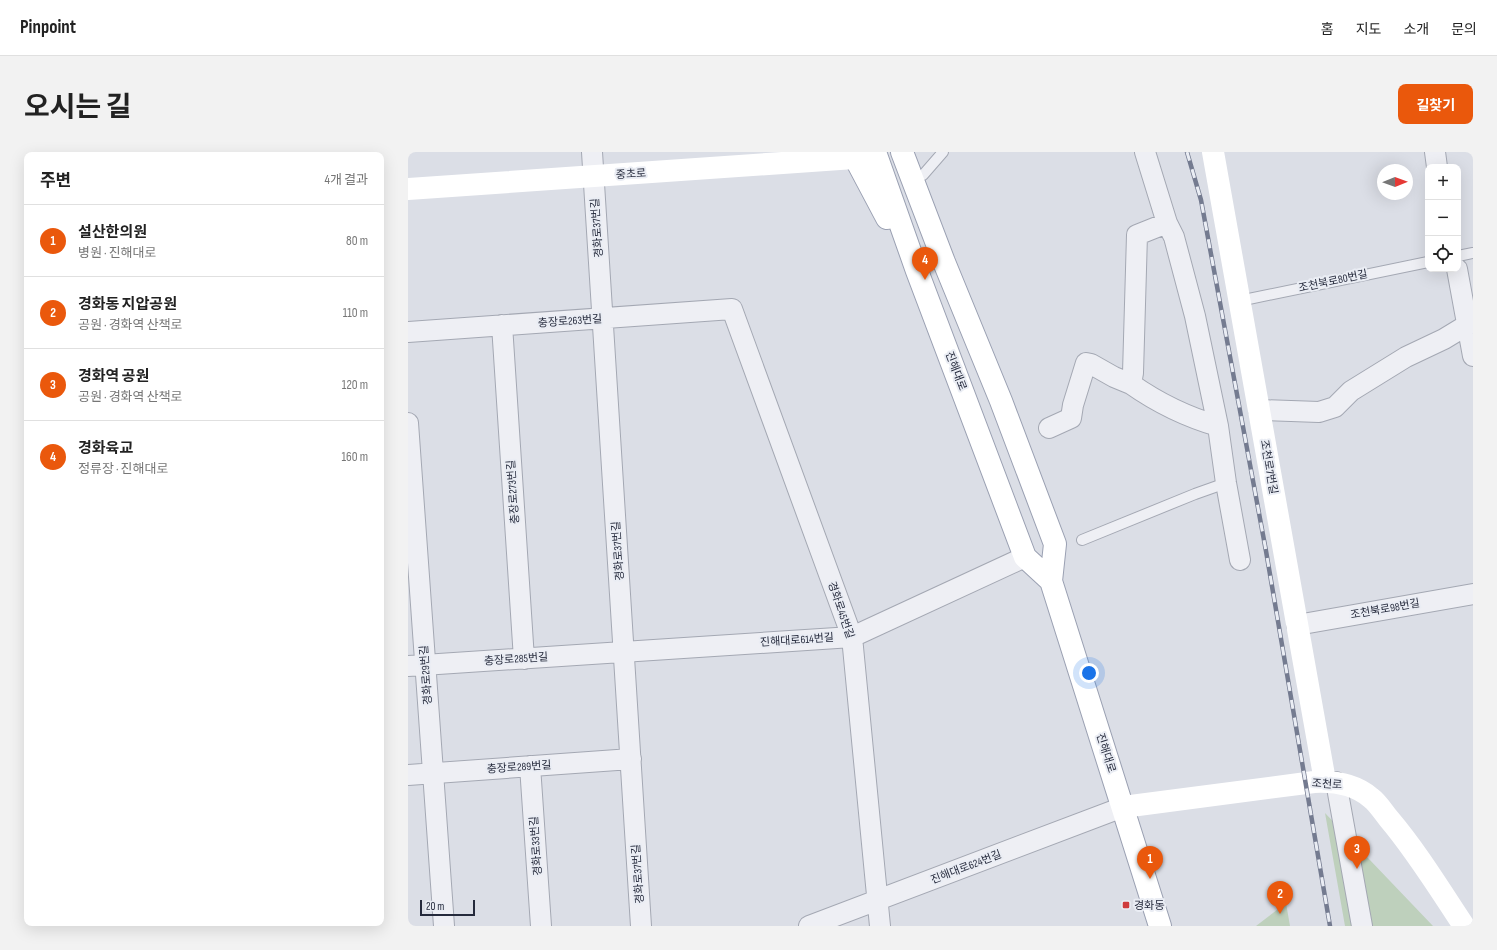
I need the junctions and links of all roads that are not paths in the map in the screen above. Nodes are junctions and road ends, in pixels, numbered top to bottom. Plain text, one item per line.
1 (592, 152) edge
2 (875, 152) edge
3 (902, 152) edge
4 (918, 152) edge
5 (943, 152) edge
6 (1144, 152) edge
7 (1213, 152) edge
8 (1435, 152) edge
9 (853, 155) edge
10 (1437, 164) edge
11 (923, 175) junction
12 (594, 176) junction
13 (408, 189) edge
14 (926, 216) junction
15 (1167, 223) junction
16 (1473, 253) edge
17 (1461, 255) edge
18 (1425, 263) edge
19 (917, 271) junction
20 (1458, 272) edge
21 (1239, 301) junction
22 (732, 309) joint
23 (603, 318) junction
24 (502, 325) junction
25 (1467, 325) junction
26 (408, 332) edge
27 (1473, 356) edge
28 (1131, 384) junction
29 (1259, 410) junction
30 (408, 423) edge
31 (1218, 426) junction
32 (408, 427) edge
33 (1049, 428) dead end
34 (1226, 483) junction
35 (1082, 540) dead end
36 (1025, 557) junction
37 (1240, 560) dead end
38 (1051, 581) junction
39 (1473, 594) edge
40 (1297, 625) junction
41 (852, 637) junction
42 (624, 652) junction
43 (524, 658) junction
44 (417, 666) edge
45 (631, 759) junction
46 (530, 766) junction
47 (433, 773) junction
48 (408, 775) edge
49 (1330, 782) junction
50 (1123, 807) junction
51 (878, 900) junction
52 (444, 926) edge
53 (541, 926) edge
54 (641, 926) edge
55 (809, 926) edge
56 (880, 926) edge
57 (1160, 926) edge
58 (1362, 926) edge
59 (1464, 926) edge

1 - 12 street, 경화로37번길
2 - 19 main road, 진해대로
3 - 14 main road, 진해대로
4 - 11 main road
5 - 11 lane
6 - 15 street
7 - 21 main road, 조천로7번길
8 - 10 street
9 - 12 main road, 중초로
9 - 19 main road
11 - 14 main road
12 - 13 main road, 중초로
12 - 23 street, 경화로37번길
14 - 38 main road, 진해대로
15 - 28 street
15 - 31 street
16 - 17 lane
18 - 21 lane, 조천북로80번길
19 - 36 main road, 진해대로
20 - 25 street
21 - 29 main road, 조천로7번길
22 - 23 street, 충장로263번길
22 - 41 street, 경화로45번길
23 - 24 street, 충장로263번길
23 - 42 street, 경화로37번길
24 - 26 street, 충장로263번길
24 - 43 street, 충장로273번길
25 - 27 street
25 - 29 street
28 - 31 street
28 - 33 street
29 - 40 main road, 조천로7번길
30 - 32 street, 경화로29번길
31 - 34 street
32 - 44 street, 경화로29번길
34 - 35 lane
34 - 37 street
36 - 38 main road, 진해대로
36 - 41 street, 진해대로614번길
38 - 50 main road, 진해대로
39 - 40 street, 조천북로98번길
40 - 49 main road, 조천로7번길
41 - 42 street, 진해대로614번길
41 - 51 street, 경화로45번길
42 - 43 street, 충장로285번길
42 - 45 street, 경화로37번길
43 - 44 street, 충장로285번길
44 - 47 street, 경화로29번길
45 - 46 street, 충장로289번길
45 - 54 street, 경화로37번길
46 - 47 street, 충장로289번길
46 - 53 street, 경화로33번길
47 - 48 street, 충장로289번길
47 - 52 street, 경화로29번길
49 - 50 main road, 조천로
49 - 58 street
49 - 59 main road, 조천로
50 - 51 street, 진해대로624번길
50 - 57 main road, 진해대로
51 - 55 street, 진해대로624번길
51 - 56 street, 경화로45번길

